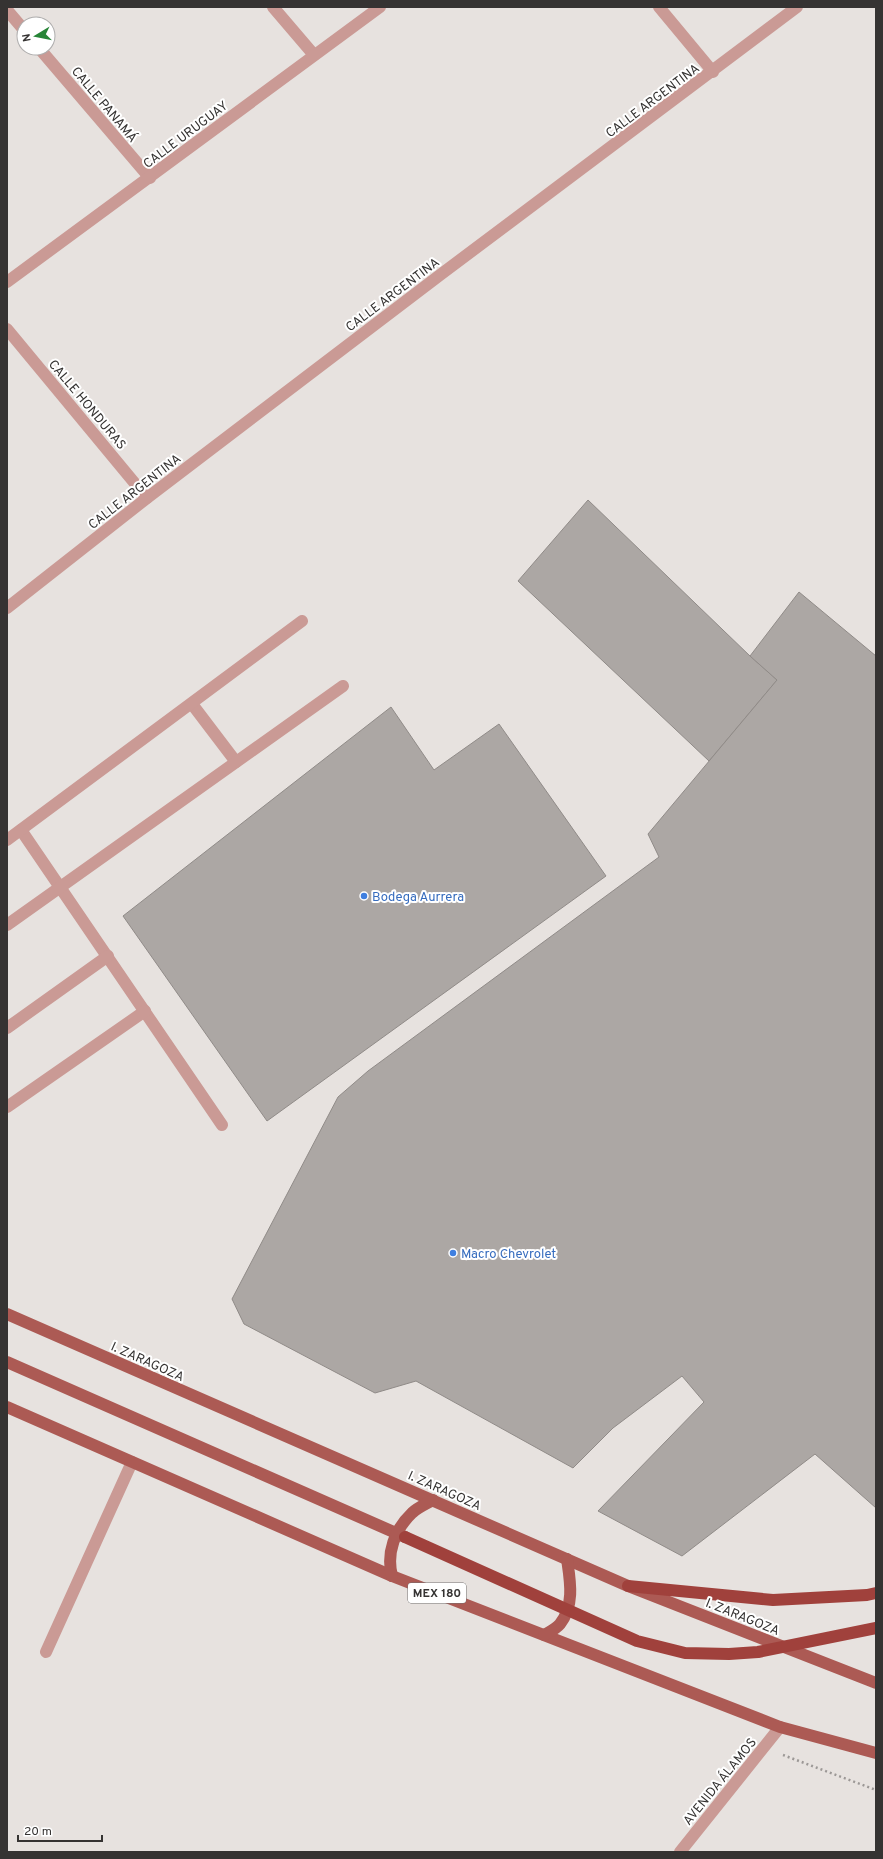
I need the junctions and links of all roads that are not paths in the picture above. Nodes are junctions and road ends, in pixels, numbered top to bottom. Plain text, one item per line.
1 (273, 7) edge
2 (380, 7) edge
3 (659, 7) edge
4 (798, 7) edge
5 (7, 10) edge
6 (16, 21) edge
7 (314, 55) junction
8 (46, 56) edge
9 (713, 72) junction
10 (150, 178) junction
11 (7, 282) edge
12 (7, 329) edge
13 (147, 498) junction
14 (7, 608) edge
15 (302, 621) dead end
16 (343, 686) dead end
17 (192, 704) junction
18 (236, 762) junction
19 (21, 830) junction
20 (7, 840) edge
21 (60, 886) junction
22 (7, 925) edge
23 (108, 956) junction
24 (146, 1011) junction
25 (7, 1028) edge
26 (7, 1107) edge
27 (222, 1125) dead end
28 (7, 1314) edge
29 (7, 1362) edge
30 (7, 1407) edge
31 (132, 1462) junction
32 (433, 1500) junction
33 (405, 1537) joint
34 (567, 1559) junction
35 (392, 1576) junction
36 (628, 1586) junction
37 (876, 1593) edge
38 (876, 1628) edge
39 (544, 1635) junction
40 (46, 1652) dead end
41 (876, 1683) edge
42 (780, 1727) junction
43 (876, 1753) edge
44 (680, 1852) edge

1 - 7 street
2 - 7 street, CALLE URUGUAY
3 - 9 street
4 - 9 street, CALLE ARGENTINA
5 - 6 street
7 - 10 street, CALLE URUGUAY
8 - 10 street, CALLE PANAMÁ
9 - 13 street, CALLE ARGENTINA
10 - 11 street, CALLE URUGUAY
12 - 13 street, CALLE HONDURAS
13 - 14 street, CALLE ARGENTINA
15 - 17 street
16 - 18 street
17 - 18 street
17 - 19 street
18 - 21 street
19 - 20 street
19 - 21 street
21 - 22 street
21 - 23 street
23 - 24 street
23 - 25 street
24 - 26 street
24 - 27 street
28 - 32 main road, I. ZARAGOZA
29 - 33 main road
30 - 31 main road, MEX 180
31 - 35 main road, MEX 180
31 - 40 street
32 - 34 main road, I. ZARAGOZA
32 - 35 main road
33 - 38 highway
34 - 36 main road, I. ZARAGOZA
34 - 39 main road
35 - 39 main road, MEX 180
36 - 37 highway
36 - 41 main road, I. ZARAGOZA
39 - 42 main road, MEX 180
42 - 43 main road, MEX 180
42 - 44 street, AVENIDA ÁLAMOS

